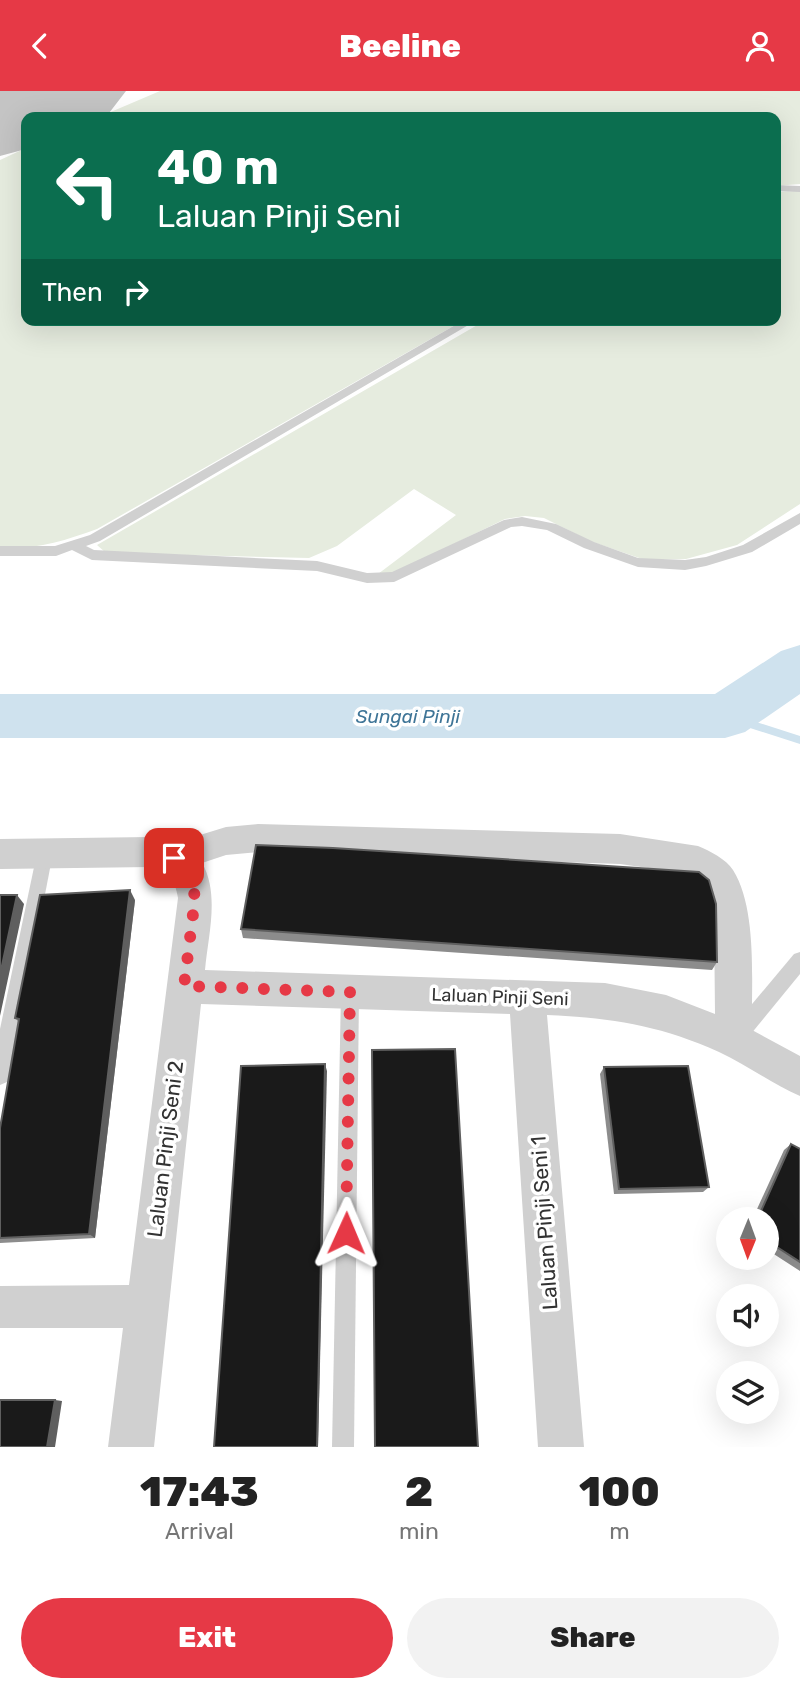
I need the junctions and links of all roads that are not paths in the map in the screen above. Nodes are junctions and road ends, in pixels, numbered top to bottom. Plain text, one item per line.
1 (781, 188) edge
2 (800, 188) edge
3 (462, 326) edge
4 (800, 517) edge
5 (75, 546) junction
6 (0, 551) edge
7 (45, 853) junction
8 (0, 854) edge
9 (174, 858) junction
10 (800, 960) edge
11 (184, 986) junction
12 (350, 992) junction
13 (527, 998) junction
14 (734, 1040) junction
15 (0, 1075) edge
16 (800, 1077) edge
17 (147, 1306) junction
18 (0, 1307) edge
19 (131, 1447) edge
20 (342, 1447) edge
21 (561, 1447) edge

1 - 2 lane
3 - 5 lane
4 - 5 lane
5 - 6 lane
7 - 8 street
7 - 9 street
7 - 15 lane
9 - 11 street, Laluan Pinji Seni 2
9 - 14 street
10 - 14 lane
11 - 12 street, Laluan Pinji Seni
11 - 17 street, Laluan Pinji Seni 2
12 - 13 street, Laluan Pinji Seni
12 - 20 lane
13 - 14 street, Laluan Pinji Seni
13 - 21 street, Laluan Pinji Seni 1
14 - 16 street, Laluan Pinji Seni
17 - 18 street
17 - 19 street, Laluan Pinji Seni 2

